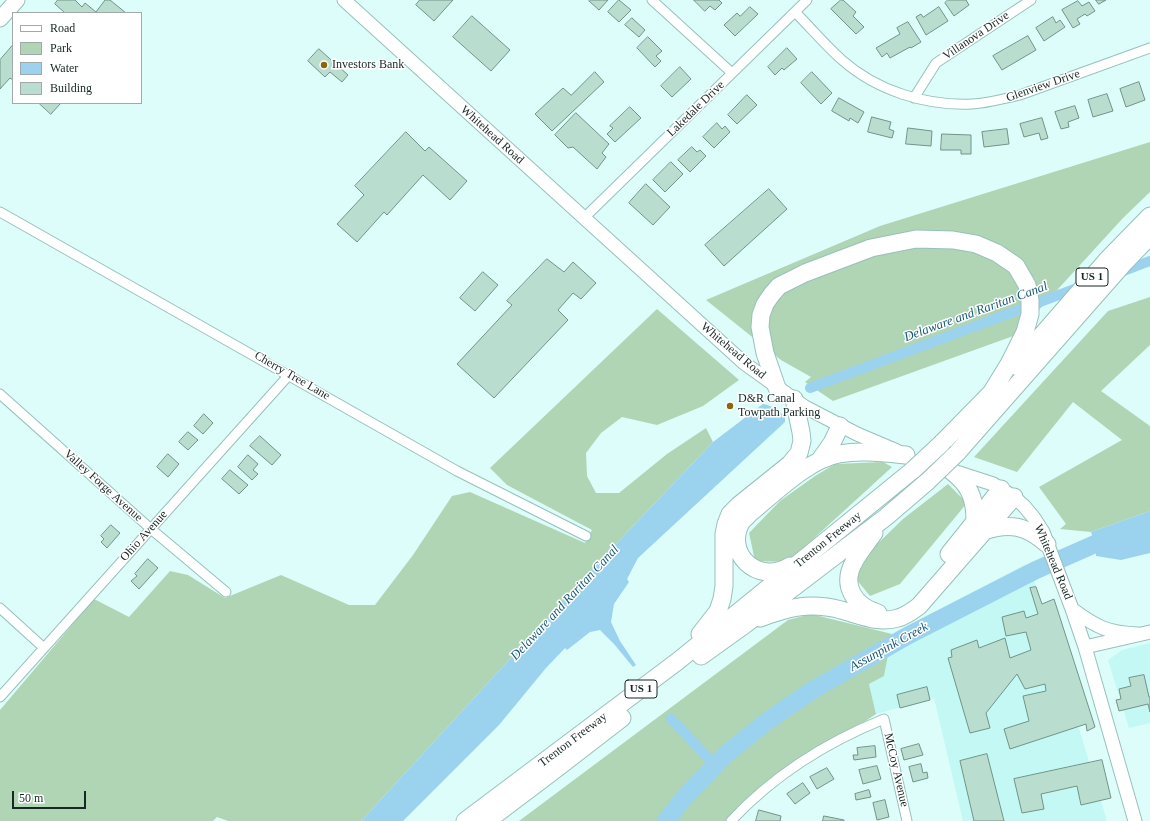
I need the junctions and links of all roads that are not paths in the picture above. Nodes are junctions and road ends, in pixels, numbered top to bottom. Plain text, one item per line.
1 (17, 0) edge
2 (344, 0) edge
3 (652, 0) edge
4 (807, 0) edge
5 (1031, 0) edge
6 (795, 12) junction
7 (0, 19) edge
8 (1150, 48) edge
9 (732, 73) junction
10 (914, 98) junction
11 (0, 212) edge
12 (1150, 216) edge
13 (584, 218) junction
14 (1150, 236) edge
15 (1037, 341) junction
16 (289, 375) junction
17 (0, 394) edge
18 (792, 401) junction
19 (840, 426) junction
20 (906, 455) junction
21 (820, 460) junction
22 (950, 470) junction
23 (1008, 493) junction
24 (886, 517) junction
25 (980, 526) junction
26 (151, 529) junction
27 (586, 536) dead end
28 (1048, 546) junction
29 (814, 552) junction
30 (226, 592) dead end
31 (0, 608) edge
32 (1072, 609) junction
33 (747, 623) junction
34 (1144, 633) edge
35 (1085, 647) junction
36 (44, 648) junction
37 (678, 661) junction
38 (0, 697) edge
39 (465, 821) edge
40 (487, 821) edge
41 (731, 821) edge
42 (907, 821) edge
43 (1135, 821) edge

1 - 7 main road
2 - 13 main road, Whitehead Road
3 - 9 street
4 - 6 street, Lakedale Drive
5 - 10 street, Villanova Drive
6 - 9 street, Lakedale Drive
6 - 10 street, Glenview Drive
8 - 10 street, Glenview Drive
9 - 13 street, Lakedale Drive
11 - 16 street, Cherry Tree Lane
12 - 15 highway, Trenton Freeway / US 1
13 - 18 main road, Whitehead Road
14 - 15 highway, Trenton Freeway / US 1
15 - 18 highway
15 - 24 highway, Trenton Freeway / US 1, bridge
15 - 29 highway, Trenton Freeway / US 1, bridge
16 - 26 street, Ohio Avenue
16 - 27 street, Cherry Tree Lane
17 - 26 street, Valley Forge Avenue
18 - 19 main road, Whitehead Road
18 - 37 highway
19 - 20 main road, Whitehead Road
19 - 21 highway
20 - 21 highway
20 - 22 main road, Whitehead Road
21 - 29 highway
22 - 23 main road, Whitehead Road
22 - 25 highway
23 - 25 highway
23 - 28 main road, Whitehead Road
24 - 25 highway
24 - 33 highway, Trenton Freeway / US 1
25 - 28 highway
25 - 33 highway
26 - 30 street, Valley Forge Avenue
26 - 36 street, Ohio Avenue
28 - 32 main road, Whitehead Road
29 - 37 highway, Trenton Freeway / US 1
31 - 36 street
32 - 34 main road
32 - 35 main road, Whitehead Road
33 - 40 highway, Trenton Freeway / US 1
34 - 35 main road
35 - 43 main road, Whitehead Road
36 - 38 street, Ohio Avenue
37 - 39 highway, Trenton Freeway / US 1
41 - 42 street, McCoy Avenue

